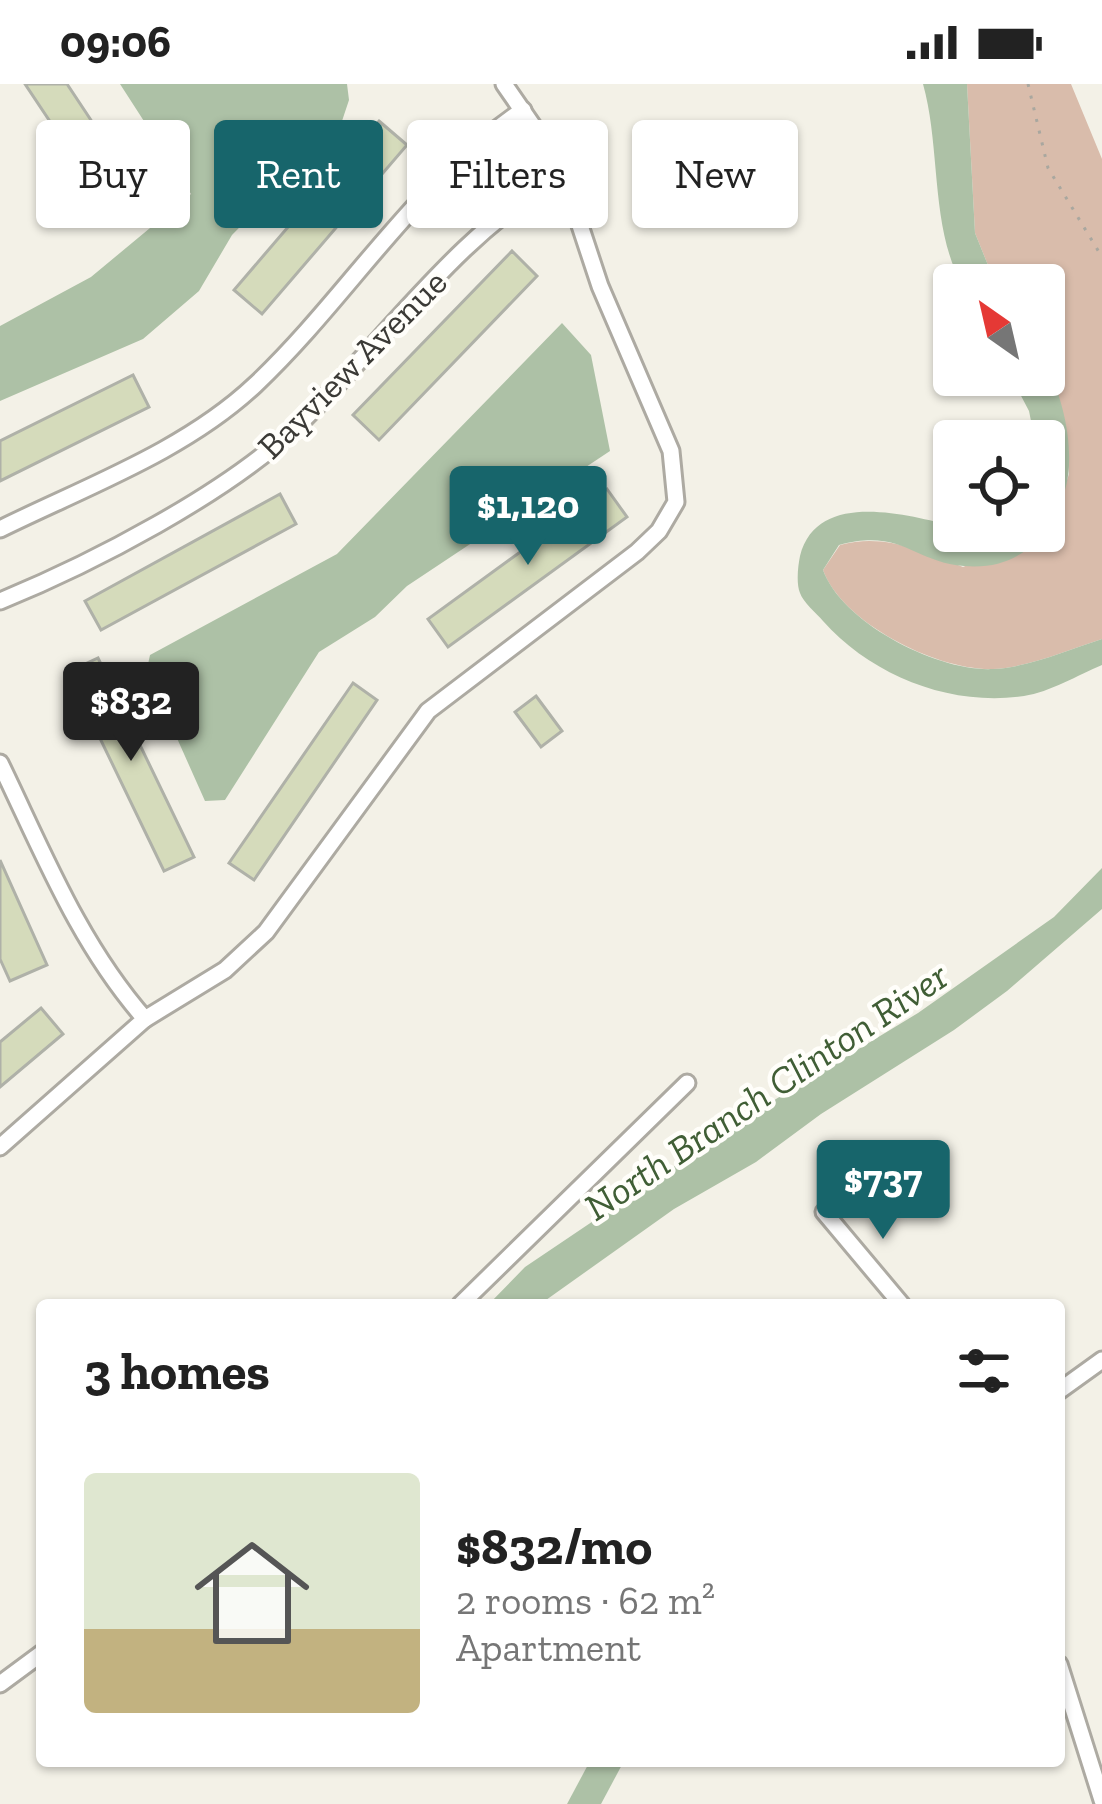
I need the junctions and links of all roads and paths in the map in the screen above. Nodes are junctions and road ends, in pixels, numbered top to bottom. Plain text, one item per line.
1 (504, 84) edge
2 (1028, 84) edge
3 (523, 110) junction
4 (529, 120) edge
5 (486, 228) edge
6 (581, 228) edge
7 (1102, 257) edge
8 (0, 529) edge
9 (0, 601) edge
10 (0, 764) edge
11 (145, 1019) junction
12 (687, 1083) dead end
13 (0, 1147) edge
14 (824, 1212) dead end
15 (466, 1299) edge
16 (897, 1299) edge
17 (1102, 1360) edge
18 (1065, 1387) edge
19 (36, 1657) edge
20 (1065, 1683) edge
21 (0, 1684) edge
22 (1102, 1800) edge

1 - 3 street
2 - 7 path
3 - 4 street
3 - 8 street, Bayview Avenue
5 - 9 street, Bayview Avenue
6 - 11 street
10 - 11 street
11 - 13 street
12 - 15 street
14 - 16 street
17 - 18 street
19 - 21 street
20 - 22 street

